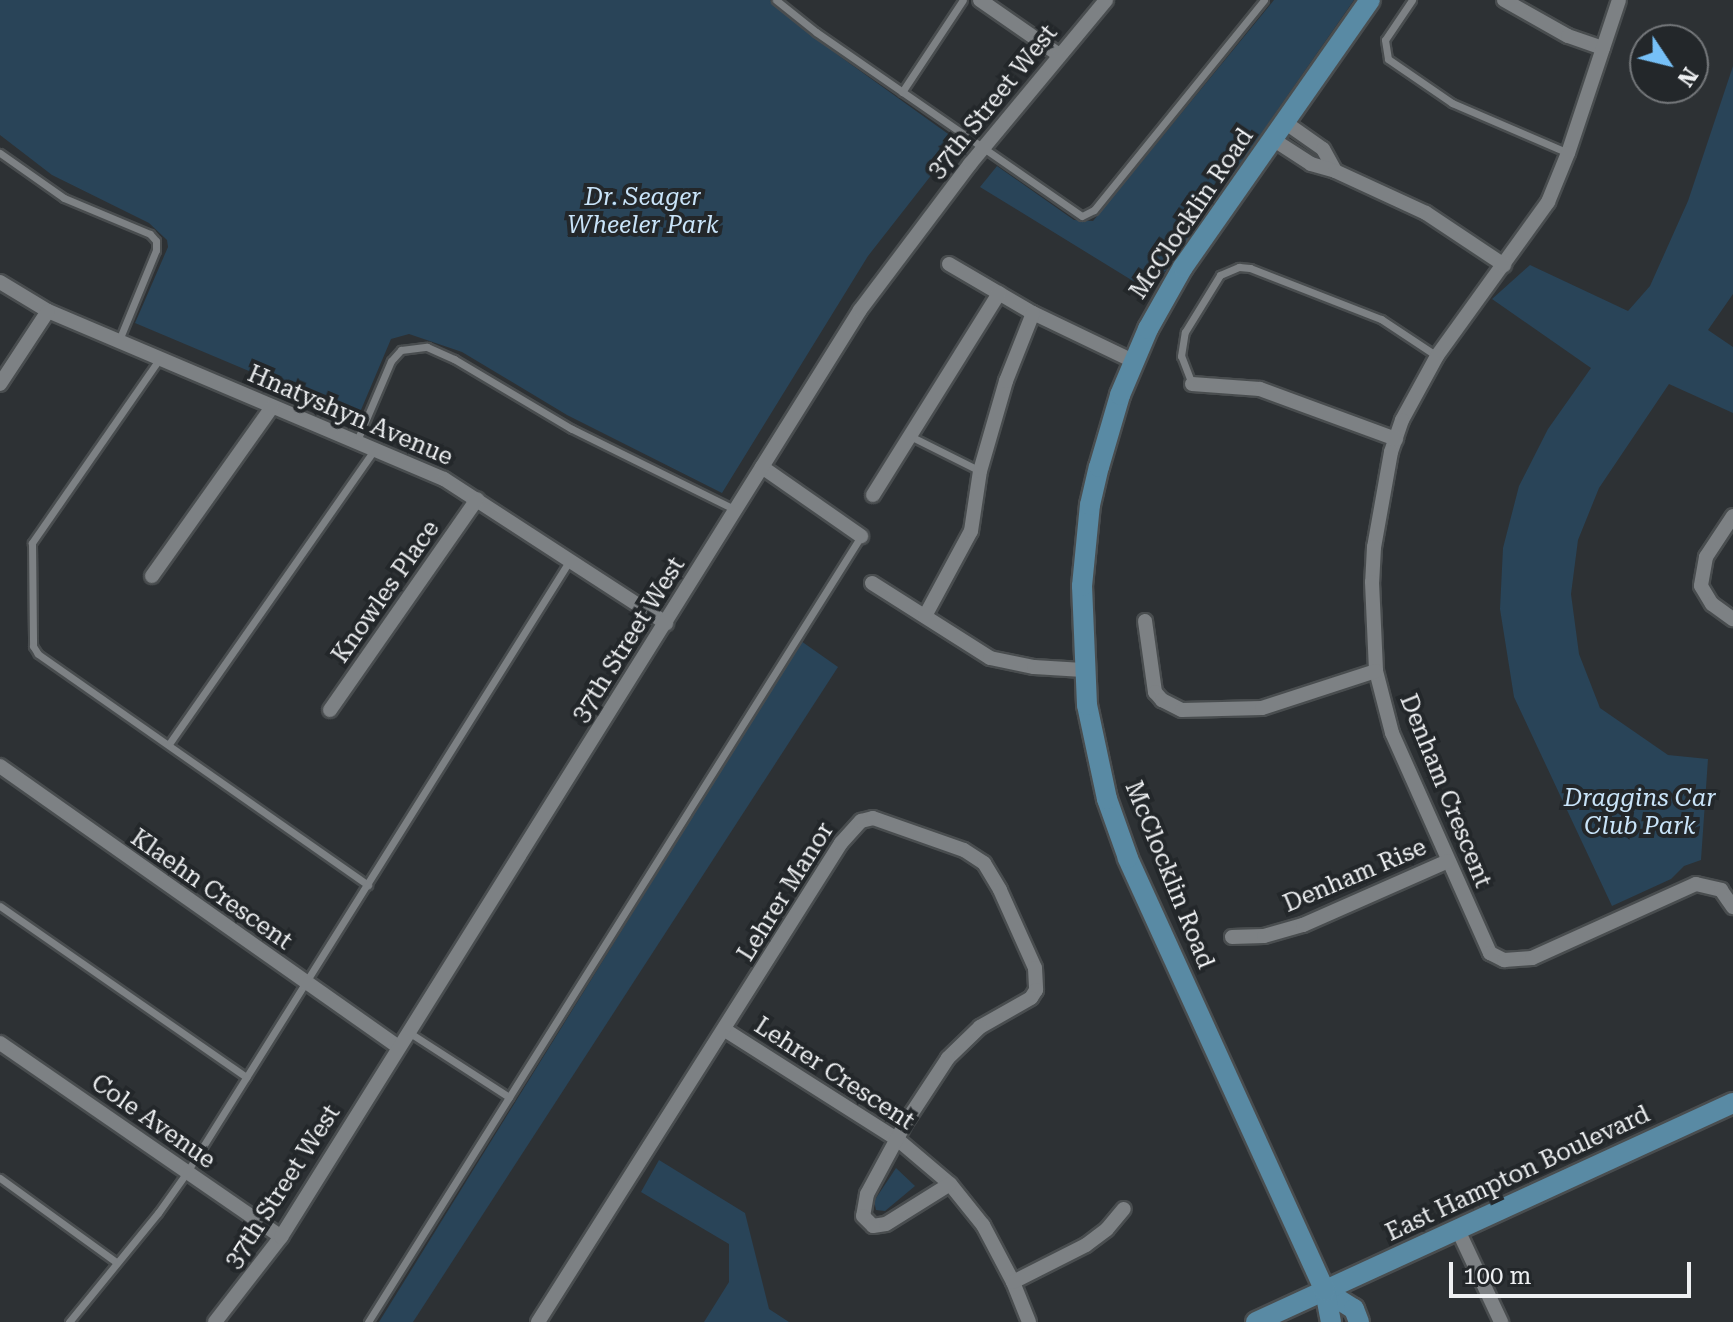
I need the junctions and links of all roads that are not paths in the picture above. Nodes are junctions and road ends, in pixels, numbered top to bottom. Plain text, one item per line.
1 (776, 0) edge
2 (963, 0) edge
3 (980, 0) edge
4 (1106, 0) edge
5 (1264, 0) edge
6 (1370, 0) edge
7 (1412, 0) edge
8 (1504, 0) edge
9 (1619, 0) edge
10 (1603, 48) junction
11 (1059, 55) junction
12 (902, 92) junction
13 (1280, 131) junction
14 (984, 146) junction
15 (0, 153) edge
16 (1568, 153) junction
17 (949, 264) dead end
18 (1504, 265) junction
19 (0, 282) edge
20 (999, 293) junction
21 (48, 311) junction
22 (1033, 313) junction
23 (119, 340) junction
24 (1437, 356) junction
25 (160, 358) junction
26 (1133, 361) junction
27 (0, 384) edge
28 (1192, 384) joint
29 (272, 407) junction
30 (910, 436) junction
31 (1396, 439) junction
32 (356, 443) junction
33 (374, 450) junction
34 (762, 467) junction
35 (980, 471) junction
36 (873, 495) dead end
37 (477, 499) junction
38 (736, 510) junction
39 (1733, 516) edge
40 (861, 536) joint
41 (570, 560) junction
42 (152, 576) dead end
43 (872, 583) dead end
44 (925, 616) junction
45 (1733, 619) edge
46 (1145, 621) dead end
47 (666, 623) junction
48 (1083, 670) junction
49 (1376, 671) junction
50 (330, 710) dead end
51 (169, 744) junction
52 (0, 766) edge
53 (1448, 861) junction
54 (368, 885) junction
55 (0, 906) edge
56 (1733, 907) edge
57 (1232, 937) dead end
58 (305, 982) junction
59 (725, 1030) junction
60 (408, 1032) junction
61 (0, 1043) edge
62 (399, 1047) junction
63 (246, 1077) junction
64 (509, 1097) junction
65 (1733, 1103) edge
66 (897, 1139) junction
67 (187, 1172) junction
68 (0, 1178) edge
69 (950, 1184) junction
70 (1124, 1209) dead end
71 (1458, 1230) junction
72 (281, 1237) junction
73 (116, 1262) junction
74 (1013, 1282) junction
75 (1325, 1291) junction
76 (69, 1322) edge
77 (215, 1322) edge
78 (368, 1322) edge
79 (538, 1322) edge
80 (1029, 1322) edge
81 (1256, 1322) edge
82 (1331, 1322) edge
83 (1359, 1322) edge
84 (1501, 1322) edge

1 - 12 lane
2 - 12 lane
3 - 11 street
4 - 11 street, 37th Street West
5 - 14 lane
6 - 13 street, McClocklin Road
7 - 16 lane
8 - 10 street
9 - 10 street, Denham Crescent
10 - 16 street, Denham Crescent
11 - 14 street, 37th Street West
12 - 14 lane
13 - 18 street
13 - 26 street, McClocklin Road
14 - 34 street, 37th Street West
15 - 23 lane
16 - 18 street, Denham Crescent
17 - 20 street
18 - 24 street, Denham Crescent
19 - 21 street, Hnatyshyn Avenue
20 - 22 street
20 - 30 street
21 - 23 street, Hnatyshyn Avenue
21 - 27 street
22 - 26 street
22 - 35 street
23 - 25 street, Hnatyshyn Avenue
24 - 28 lane
24 - 31 street, Denham Crescent
25 - 29 street, Hnatyshyn Avenue
25 - 51 lane
26 - 48 street, McClocklin Road
28 - 31 street
29 - 32 street, Hnatyshyn Avenue
29 - 42 street
30 - 35 lane
30 - 36 street
31 - 49 street, Denham Crescent
32 - 33 street, Hnatyshyn Avenue
32 - 38 lane
33 - 37 street, Hnatyshyn Avenue
33 - 51 lane
34 - 38 street, 37th Street West
34 - 40 street
35 - 44 street
37 - 41 street, Hnatyshyn Avenue
37 - 50 street, Knowles Place
38 - 47 street, 37th Street West
39 - 45 street
40 - 64 lane
41 - 47 street, Hnatyshyn Avenue
41 - 54 lane
43 - 44 street
44 - 48 street
46 - 49 street
47 - 60 street, 37th Street West
48 - 75 street, McClocklin Road
49 - 53 street, Denham Crescent
51 - 54 lane
52 - 58 street, Klaehn Crescent
53 - 56 street, Denham Crescent
53 - 57 street, Denham Rise
54 - 58 lane
55 - 63 lane
58 - 62 street, Klaehn Crescent
58 - 63 lane
59 - 66 street, Lehrer Crescent
59 - 66 street, Lehrer Manor
59 - 79 street, Lehrer Crescent
60 - 62 street, 37th Street West
60 - 64 lane
61 - 67 street, Cole Avenue
62 - 72 street, 37th Street West
63 - 67 lane
64 - 78 lane
65 - 71 street, East Hampton Boulevard
66 - 69 street, Lehrer Crescent
66 - 69 street
67 - 72 street, Cole Avenue
67 - 73 lane
68 - 73 lane
69 - 74 street, Lehrer Crescent
70 - 74 street
71 - 75 street, East Hampton Boulevard
71 - 84 street
72 - 77 street, 37th Street West
73 - 76 lane
74 - 80 street, Lehrer Crescent
75 - 81 street, East Hampton Boulevard
75 - 82 street, McClocklin Road
75 - 83 street, McClocklin Road

